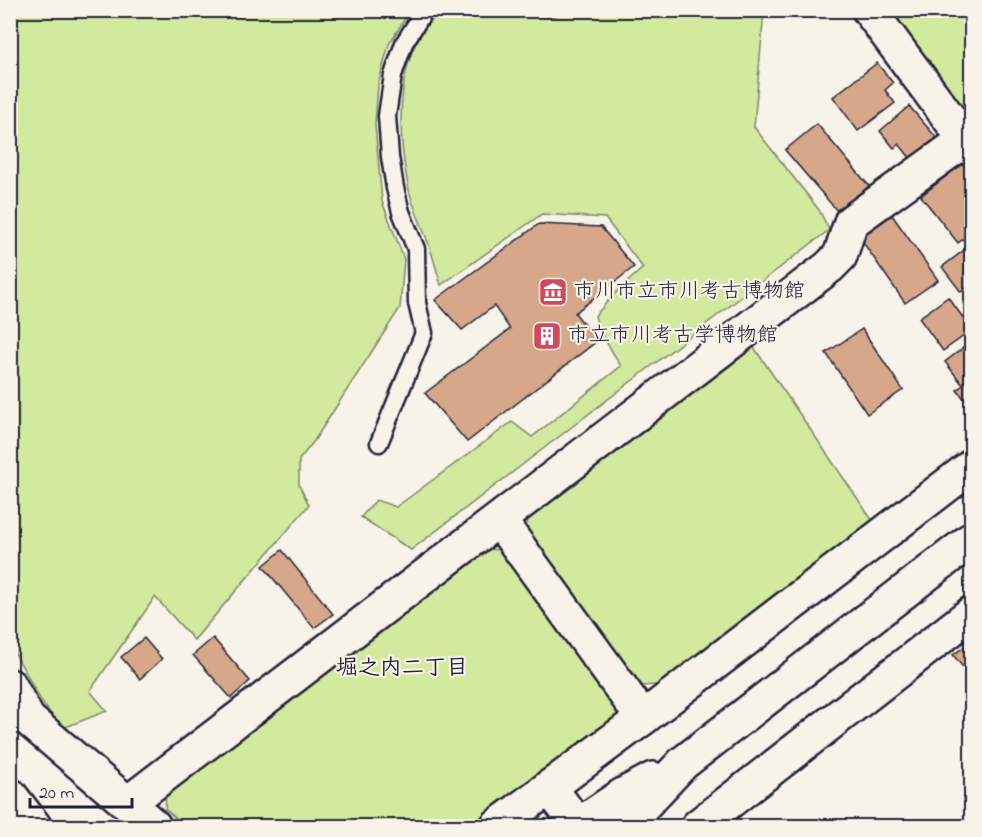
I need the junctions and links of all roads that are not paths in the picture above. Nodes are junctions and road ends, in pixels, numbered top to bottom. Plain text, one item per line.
1 (425, 10) edge
2 (869, 10) edge
3 (968, 144) edge
4 (379, 443) dead end
5 (972, 466) edge
6 (499, 520) junction
7 (972, 539) edge
8 (972, 613) edge
9 (10, 686) edge
10 (643, 718) junction
11 (683, 763) junction
12 (549, 787) junction
13 (10, 795) edge
14 (128, 803) junction
15 (713, 822) edge
16 (34, 826) edge
17 (154, 826) edge
18 (497, 826) edge
19 (577, 826) edge
20 (620, 826) edge

1 - 4 lane
2 - 3 main road
3 - 6 main road
5 - 10 main road
6 - 10 main road
6 - 14 main road
7 - 11 main road
8 - 15 main road
9 - 14 main road
10 - 12 main road
11 - 19 main road
11 - 20 main road
12 - 18 main road
12 - 19 main road
13 - 16 main road
14 - 17 main road

